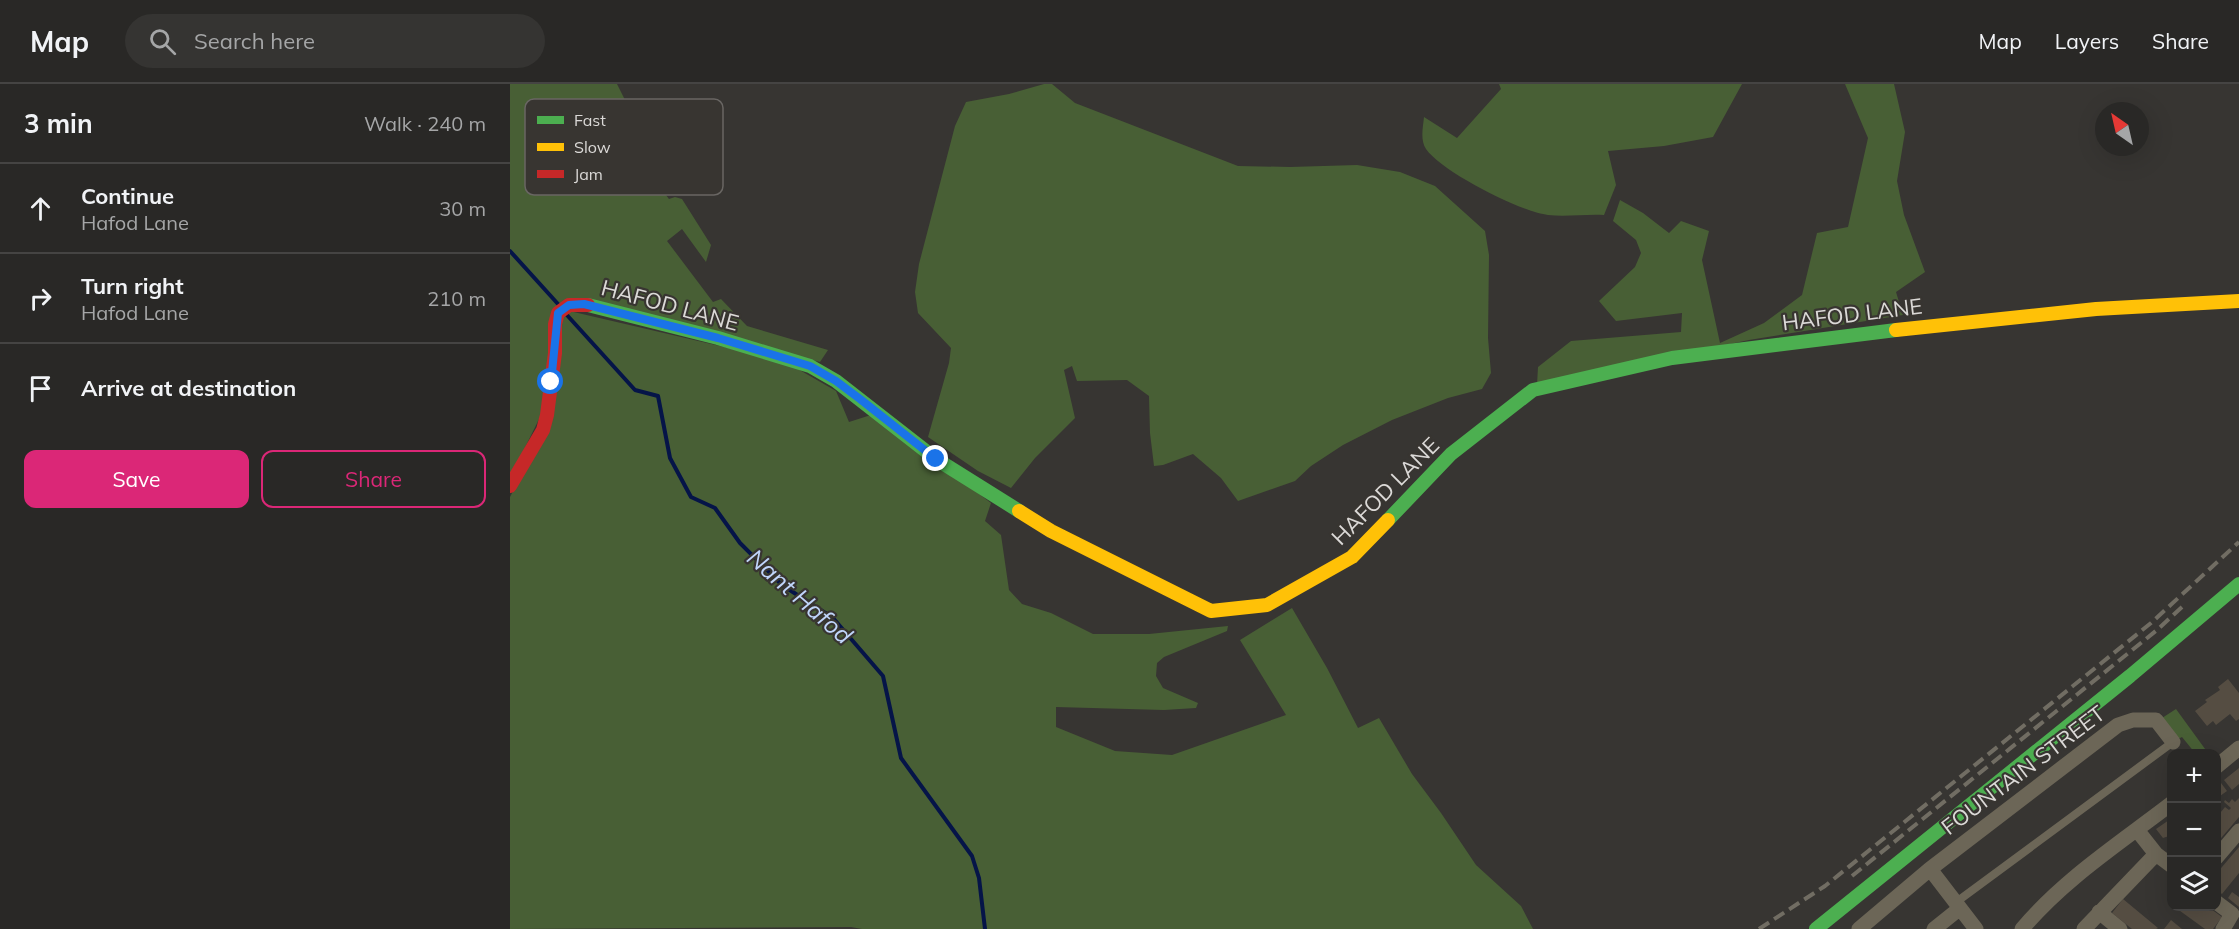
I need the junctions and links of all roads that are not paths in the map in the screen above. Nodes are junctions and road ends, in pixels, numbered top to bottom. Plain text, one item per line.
1 (2239, 301) edge
2 (510, 486) edge
3 (2239, 584) edge
4 (2173, 742) joint
5 (2239, 748) edge
6 (2221, 764) edge
7 (2167, 807) edge
8 (2137, 830) junction
9 (2239, 831) edge
10 (2156, 854) junction
11 (2218, 857) edge
12 (2167, 862) edge
13 (1929, 869) junction
14 (2221, 905) edge
15 (1957, 906) junction
16 (2098, 912) junction
17 (1816, 929) edge
18 (1859, 929) edge
19 (1934, 929) edge
20 (1976, 929) edge
21 (2022, 929) edge
22 (2084, 929) edge
23 (2120, 929) edge
24 (2223, 929) edge

1 - 2 street, HAFOD LANE
3 - 17 street
4 - 13 street, FOUNTAIN STREET
4 - 15 lane
5 - 6 street
7 - 8 street
8 - 10 street
8 - 21 street
9 - 11 street
10 - 12 street
10 - 16 street
13 - 15 street
13 - 18 street
14 - 24 street
15 - 19 street
15 - 20 street
16 - 22 street
16 - 23 street

